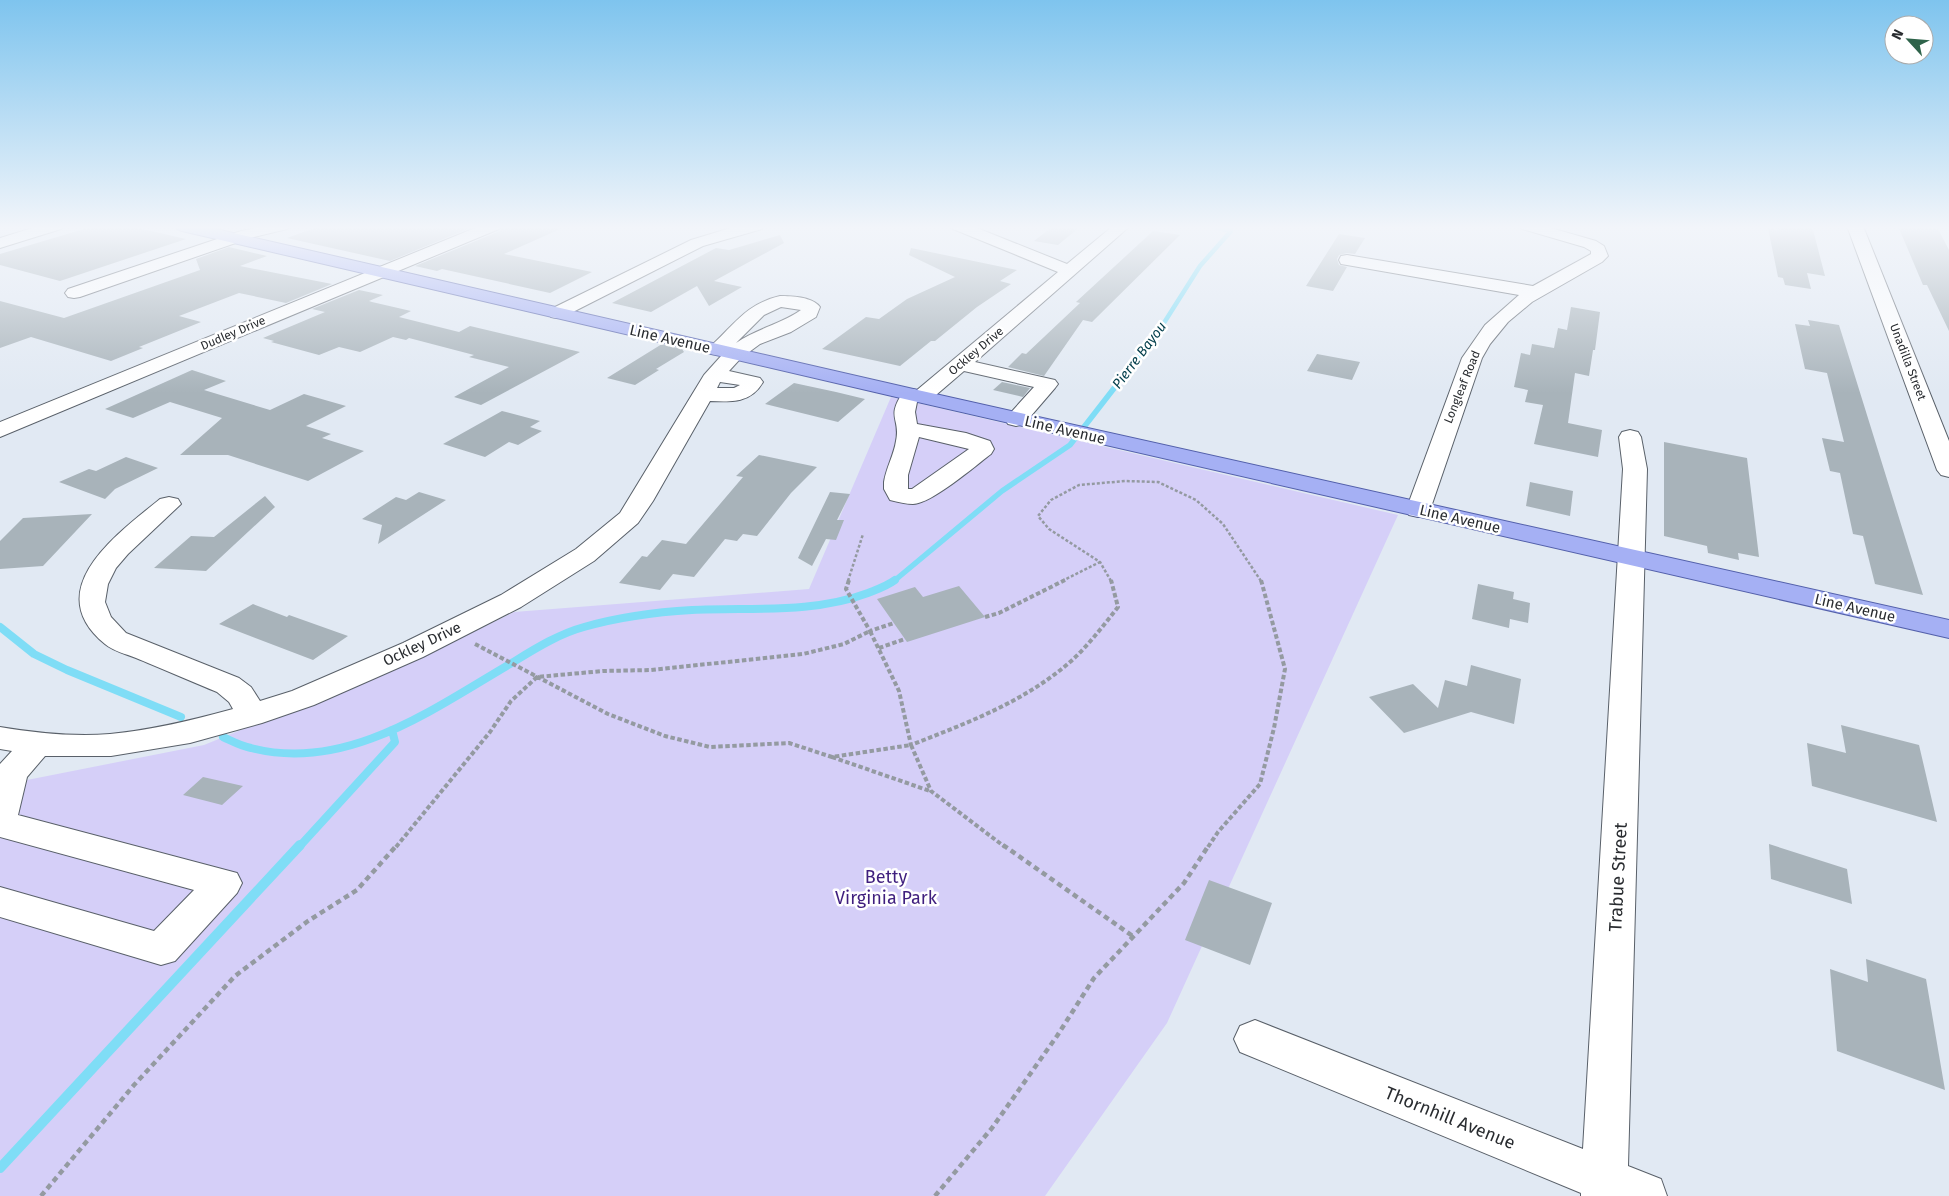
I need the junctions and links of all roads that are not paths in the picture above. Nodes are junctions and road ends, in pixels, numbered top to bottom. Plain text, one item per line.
1 (108, 282) edge
2 (355, 282) edge
3 (422, 282) edge
4 (619, 282) edge
5 (1057, 282) edge
6 (1475, 282) edge
7 (1554, 282) edge
8 (1877, 282) edge
9 (1535, 292) junction
10 (74, 294) dead end
11 (557, 313) junction
12 (721, 361) junction
13 (959, 364) junction
14 (917, 396) junction
15 (1026, 421) junction
16 (906, 428) dead end
17 (0, 430) edge
18 (1630, 437) dead end
19 (1949, 470) edge
20 (169, 504) dead end
21 (1418, 510) junction
22 (1632, 558) junction
23 (1949, 629) edge
24 (251, 715) junction
25 (0, 738) edge
26 (37, 744) junction
27 (0, 817) edge
28 (0, 824) edge
29 (0, 902) edge
30 (1255, 1040) dead end
31 (1604, 1188) edge
32 (1644, 1196) edge

1 - 10 street
2 - 17 street, Dudley Drive
3 - 11 main road, Line Avenue
4 - 11 street
5 - 13 street, Ockley Drive
6 - 9 street
7 - 9 street, Longleaf Road
8 - 19 street, Unadilla Street
9 - 21 street, Longleaf Road
11 - 12 main road, Line Avenue
12 - 12 street
12 - 14 main road, Line Avenue
12 - 24 street, Ockley Drive
13 - 14 street, Ockley Drive
13 - 15 street
14 - 15 main road, Line Avenue
14 - 16 street
15 - 21 main road, Line Avenue
18 - 22 street, Trabue Street
20 - 24 street
21 - 22 main road, Line Avenue
22 - 23 main road, Line Avenue
22 - 31 street, Trabue Street
24 - 26 street, Ockley Drive
25 - 26 street, Ockley Drive
26 - 27 street
28 - 29 street
30 - 31 street, Thornhill Avenue
31 - 32 street, Thornhill Avenue

